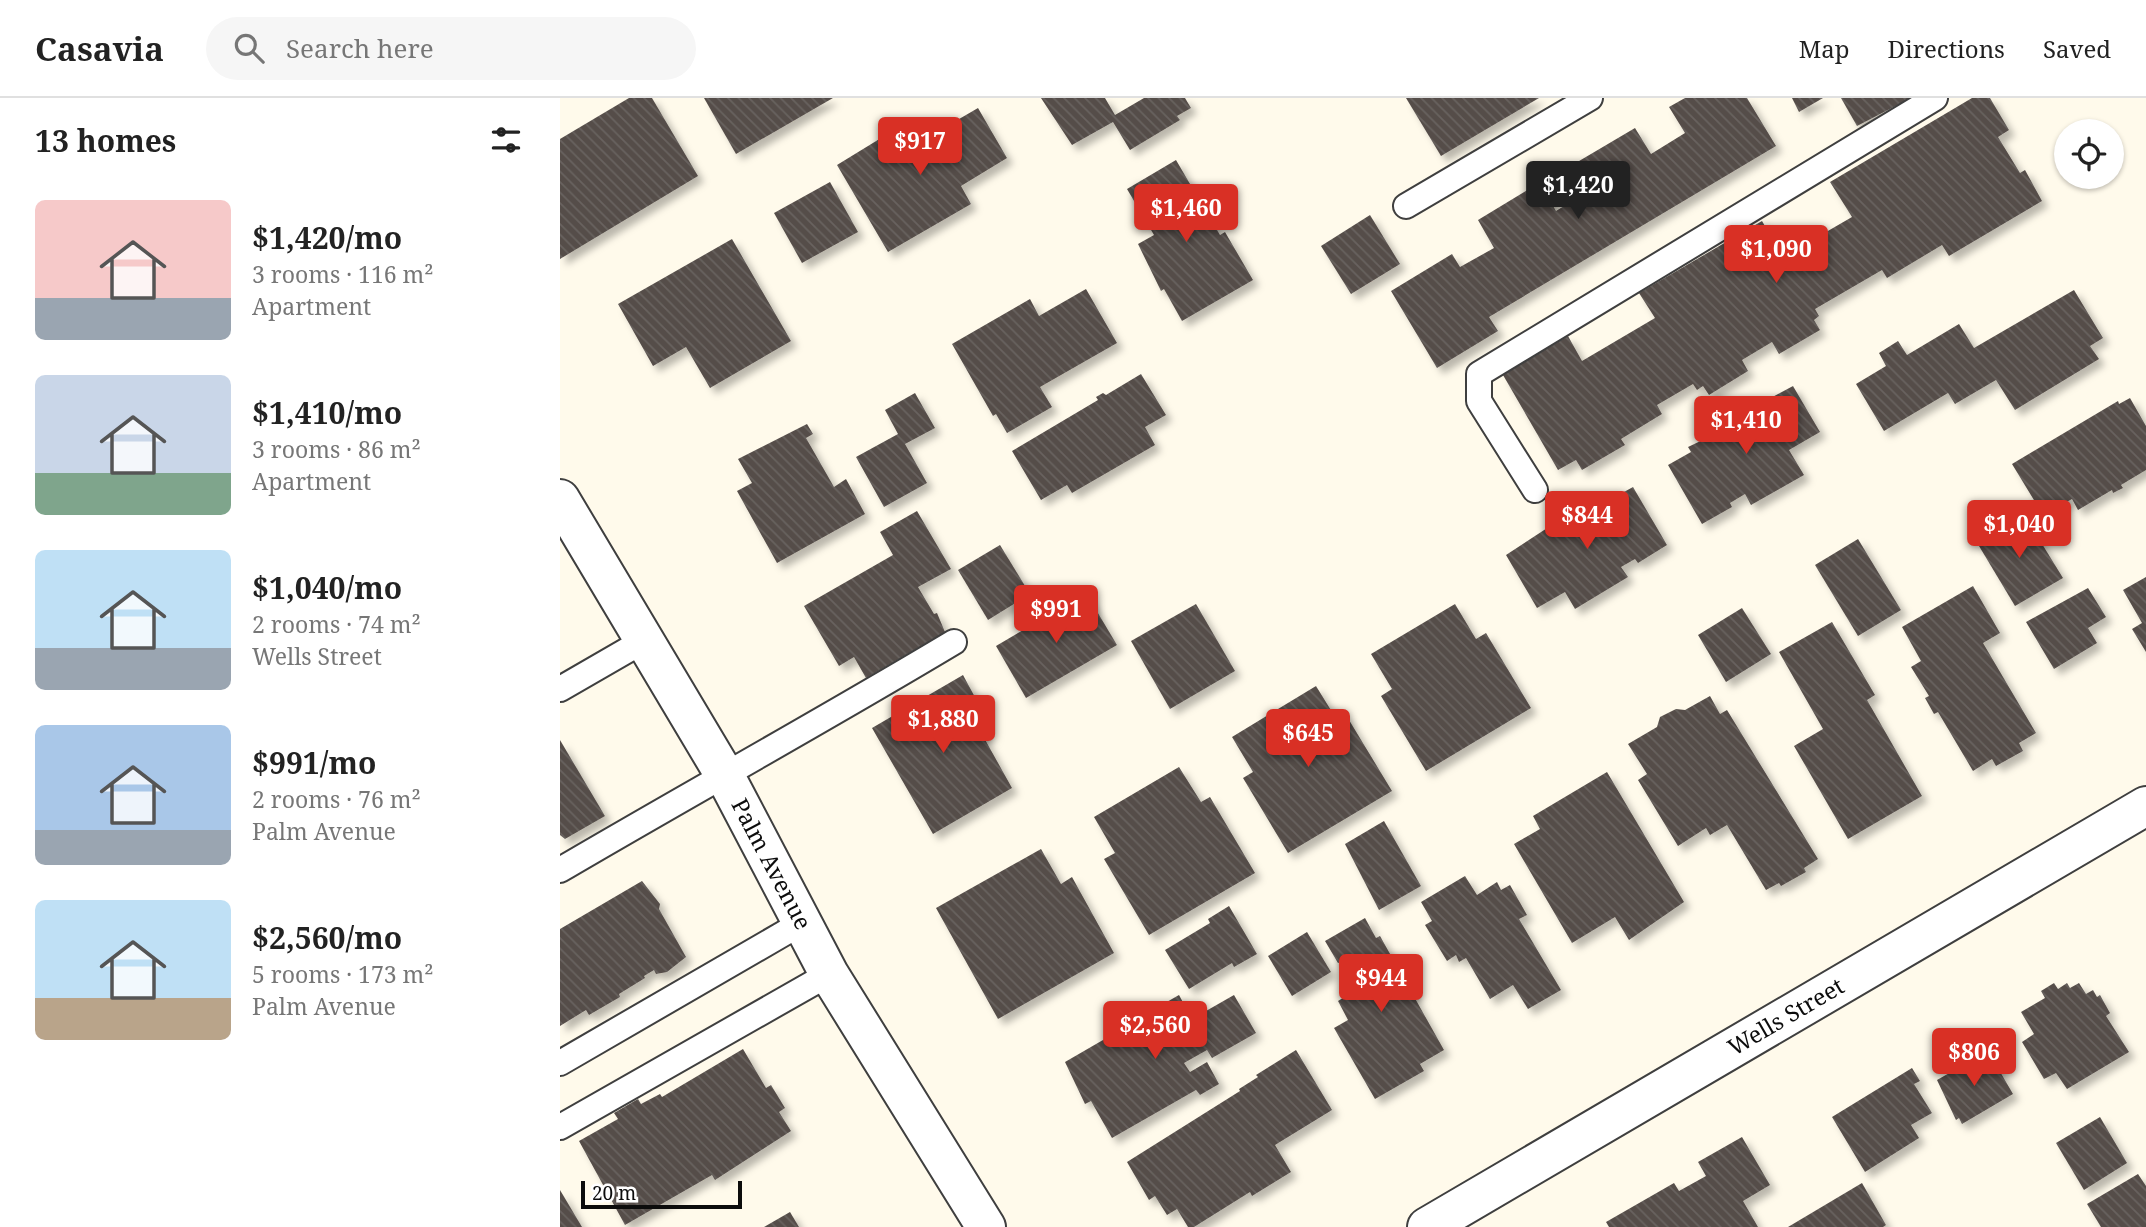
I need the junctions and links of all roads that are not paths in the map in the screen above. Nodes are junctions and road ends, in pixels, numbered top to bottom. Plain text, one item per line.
1 (1590, 98) edge
2 (1935, 98) edge
3 (1406, 206) dead end
4 (1535, 490) dead end
5 (560, 499) edge
6 (645, 640) junction
7 (954, 642) dead end
8 (560, 690) edge
9 (724, 774) junction
10 (2146, 806) edge
11 (560, 870) edge
12 (800, 924) junction
13 (829, 974) junction
14 (560, 1063) edge
15 (560, 1127) edge
16 (1438, 1224) edge
17 (986, 1227) edge

1 - 3 lane
2 - 4 lane
5 - 6 street, Palm Avenue
6 - 8 lane
6 - 9 street, Palm Avenue
7 - 9 lane
9 - 11 lane
9 - 12 street, Palm Avenue
10 - 16 street, Wells Street
12 - 13 street, Palm Avenue
12 - 14 lane
13 - 15 lane
13 - 17 street, Palm Avenue

